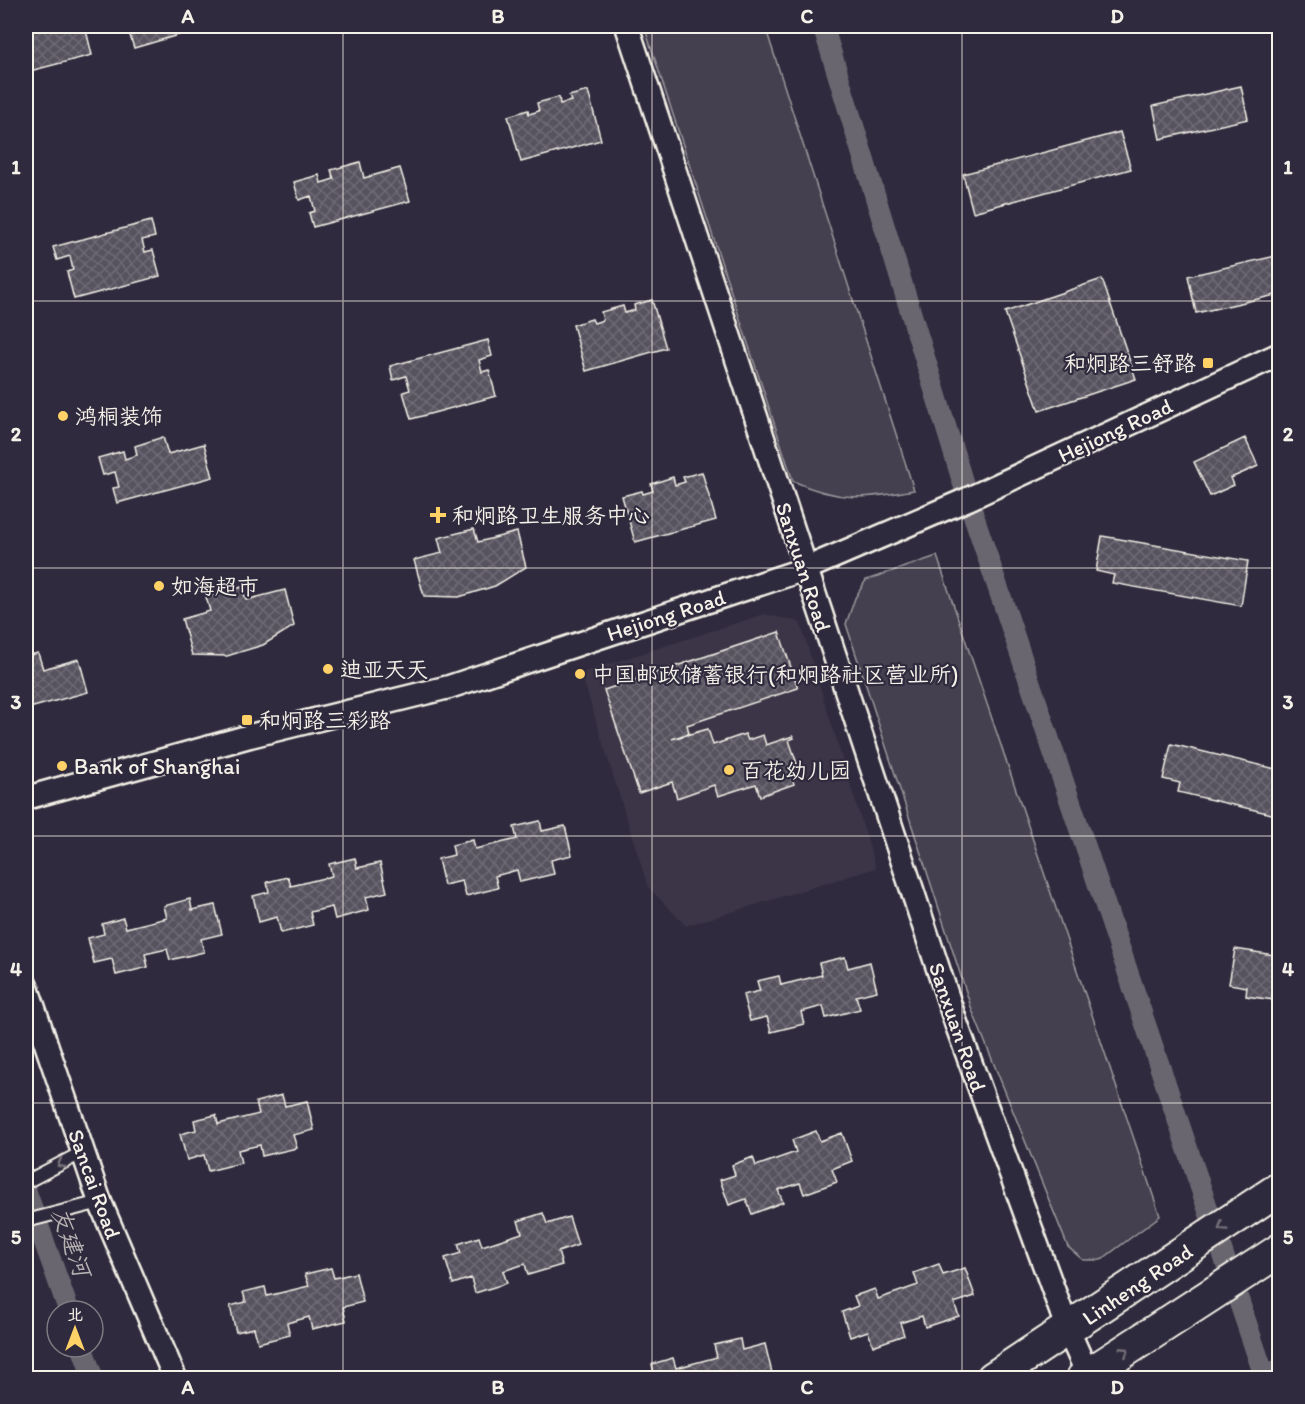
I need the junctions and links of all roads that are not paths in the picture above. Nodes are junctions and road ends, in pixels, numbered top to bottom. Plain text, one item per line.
1 (627, 26) edge
2 (1280, 354) edge
3 (805, 570) junction
4 (26, 798) edge
5 (26, 985) edge
6 (82, 1152) junction
7 (26, 1182) edge
8 (1275, 1191) edge
9 (100, 1202) junction
10 (26, 1221) edge
11 (1280, 1250) edge
12 (1068, 1330) junction
13 (1086, 1377) edge
14 (175, 1378) edge
15 (993, 1378) edge

1 - 3 street, Sanxuan Road
2 - 3 street, Hejiong Road
3 - 4 street, Hejiong Road
3 - 12 street, Sanxuan Road
5 - 6 street, Sancai Road
6 -> 7 lane
6 - 9 street, Sancai Road
8 -> 12 main road, Linheng Road
9 - 10 lane
9 - 14 street, Sancai Road
13 -> 11 main road
12 - 13 street, Sanxuan Road
12 - 15 main road, Linheng Road

